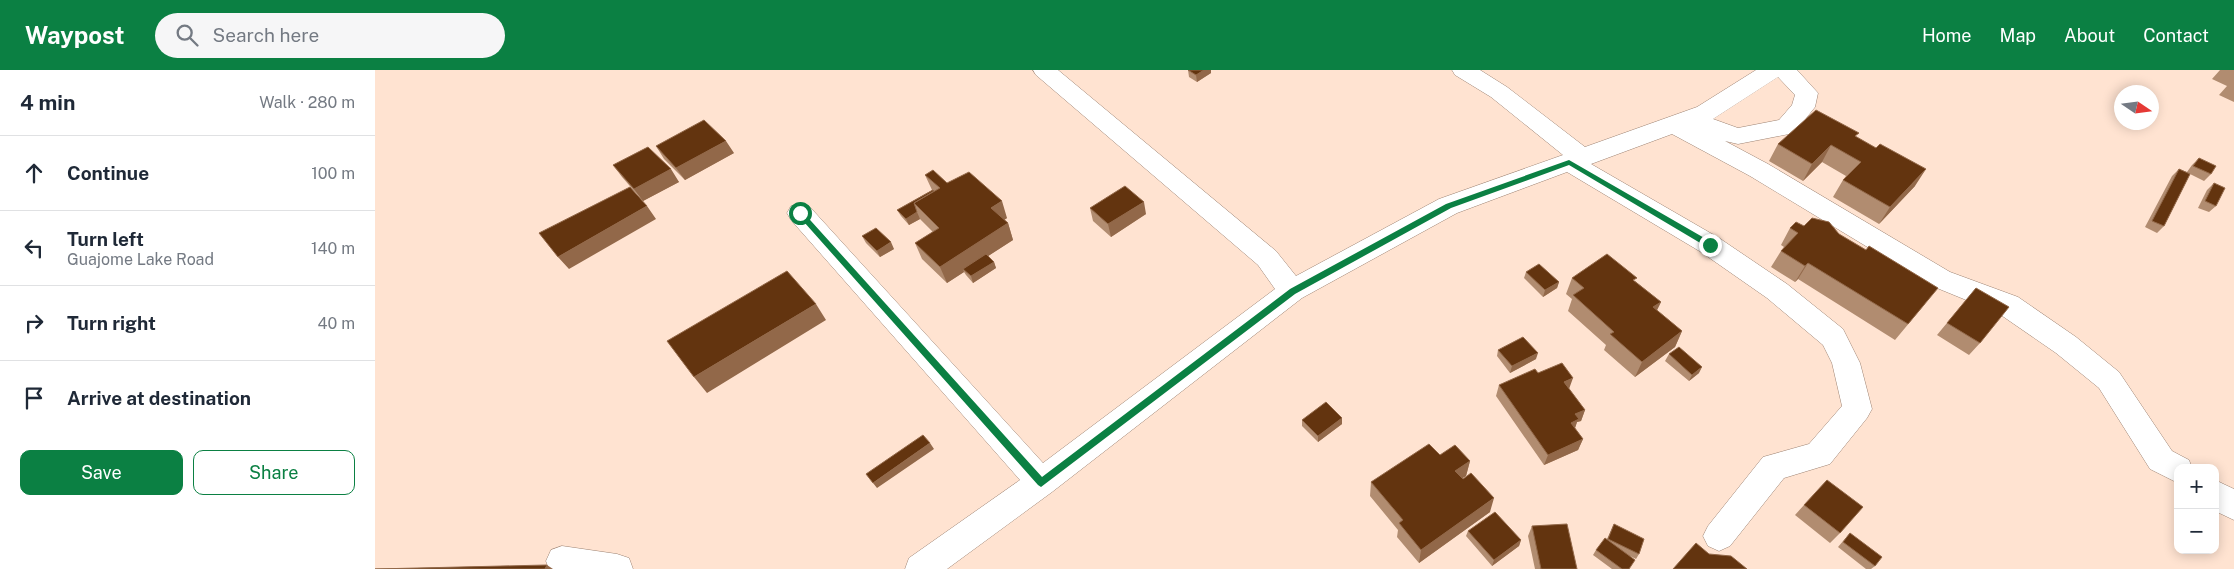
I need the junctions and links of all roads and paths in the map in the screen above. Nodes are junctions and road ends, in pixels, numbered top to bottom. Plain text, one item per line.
1 (1044, 70) edge
2 (1463, 70) edge
3 (1772, 70) edge
4 (1784, 70) edge
5 (1682, 121) junction
6 (1575, 160) junction
7 (800, 213) dead end
8 (1293, 291) junction
9 (2174, 468) edge
10 (1041, 482) junction
11 (2219, 497) edge
12 (2234, 506) edge
13 (1719, 536) dead end
14 (562, 561) dead end
15 (617, 569) edge
16 (921, 569) edge

1 - 8 street
2 - 6 street
3 - 5 street
4 - 5 street
5 - 6 street
5 - 9 street
6 - 8 street
6 - 13 street
7 - 10 street
8 - 10 street
10 - 16 street
11 - 12 street
14 - 15 street

